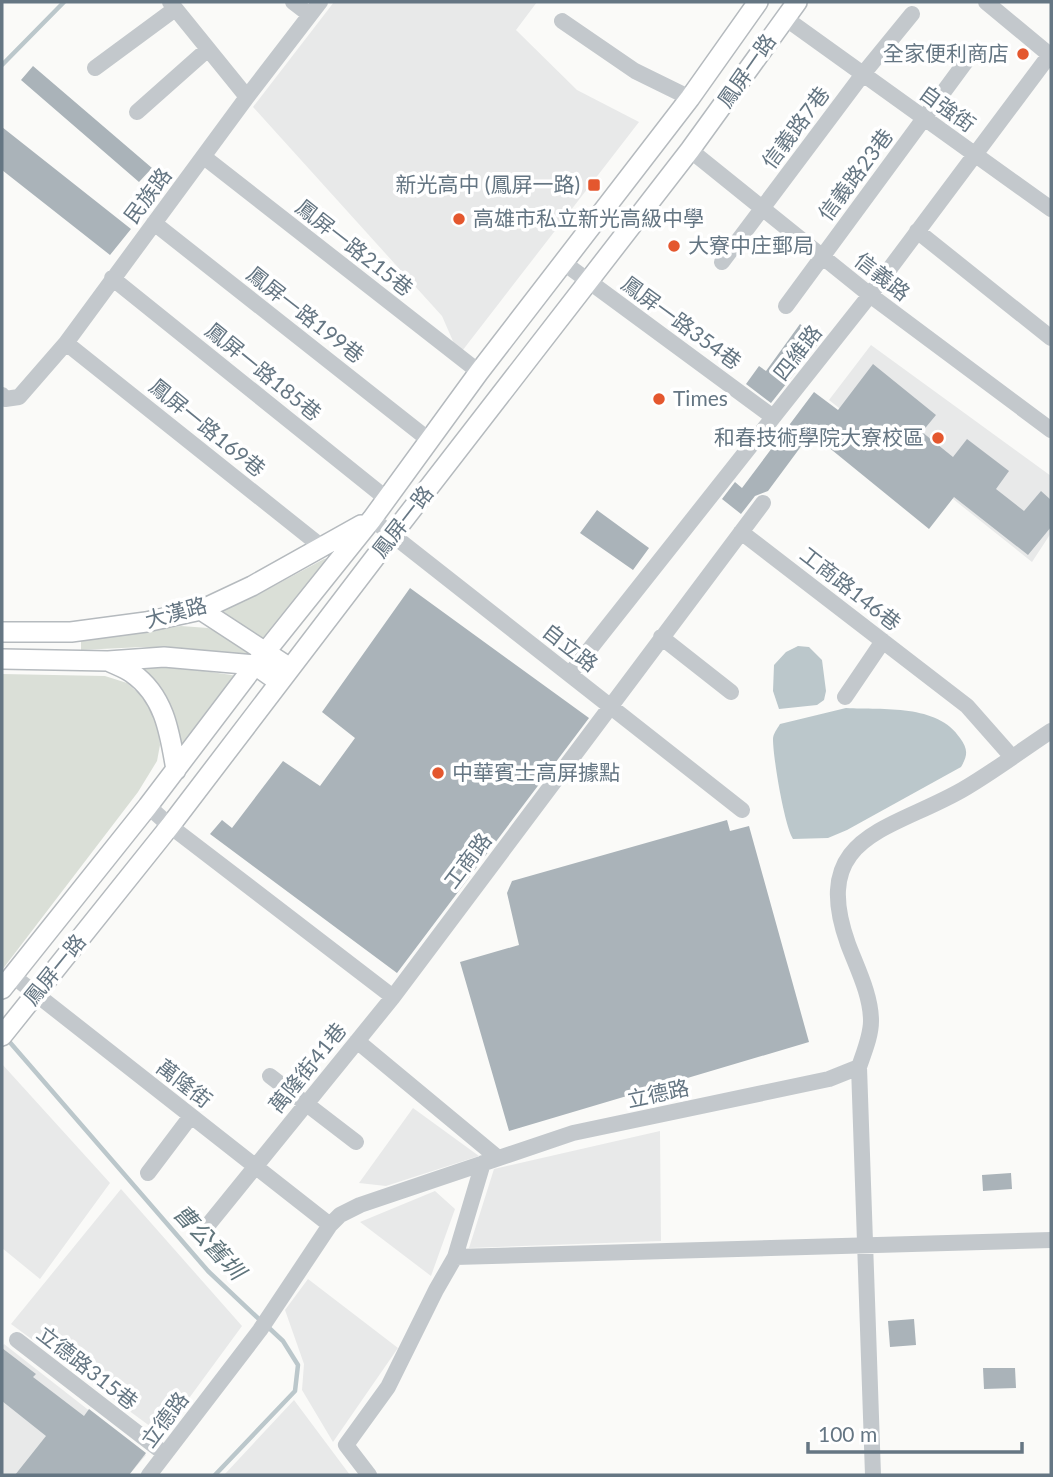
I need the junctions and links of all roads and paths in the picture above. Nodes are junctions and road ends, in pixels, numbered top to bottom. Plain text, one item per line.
1 (293, 2) edge
2 (758, 2) edge
3 (797, 2) edge
4 (986, 2) edge
5 (172, 5) edge
6 (315, 8) edge
7 (912, 14) dead end
8 (785, 18) junction
9 (562, 21) dead end
10 (208, 49) junction
11 (1051, 54) edge
12 (967, 60) dead end
13 (96, 68) dead end
14 (863, 74) junction
15 (247, 97) junction
16 (690, 98) junction
17 (136, 112) dead end
18 (925, 119) junction
19 (690, 150) junction
20 (974, 154) junction
21 (204, 157) junction
22 (762, 208) junction
23 (1051, 209) edge
24 (154, 223) junction
25 (917, 231) junction
26 (822, 256) junction
27 (722, 262) dead end
28 (564, 263) junction
29 (112, 278) junction
30 (589, 282) junction
31 (870, 295) junction
32 (786, 306) dead end
33 (1051, 338) edge
34 (66, 343) junction
35 (479, 372) junction
36 (2, 395) edge
37 (773, 417) junction
38 (1051, 430) edge
39 (429, 440) junction
40 (387, 499) junction
41 (763, 503) dead end
42 (372, 519) junction
43 (741, 532) junction
44 (392, 535) junction
45 (323, 547) junction
46 (201, 610) junction
47 (2, 632) edge
48 (661, 637) junction
49 (883, 641) junction
50 (261, 658) junction
51 (2, 659) edge
52 (108, 661) junction
53 (570, 674) junction
54 (284, 675) junction
55 (731, 692) dead end
56 (845, 697) dead end
57 (609, 706) junction
58 (1051, 731) edge
59 (1012, 757) junction
60 (176, 770) junction
61 (148, 806) junction
62 (742, 810) dead end
63 (170, 826) junction
64 (7, 982) edge
65 (36, 995) junction
66 (393, 997) junction
67 (6, 1031) edge
68 (357, 1041) junction
69 (859, 1067) junction
70 (270, 1076) dead end
71 (306, 1103) junction
72 (191, 1116) junction
73 (356, 1142) dead end
74 (490, 1161) junction
75 (255, 1166) junction
76 (148, 1172) dead end
77 (330, 1225) junction
78 (204, 1230) dead end
79 (1051, 1240) edge
80 (865, 1246) junction
81 (455, 1257) junction
82 (17, 1340) dead end
83 (165, 1454) junction
84 (149, 1475) edge
85 (369, 1475) edge
86 (873, 1475) edge

1 - 6 street
2 - 16 main road, 鳳屏一路
3 - 8 main road, 鳳屏一路
4 - 11 street
5 - 10 street
5 - 13 street
6 - 15 street, 民族路
7 - 14 street, 信義路7巷
8 - 14 street, 自強街
8 - 19 main road, 鳳屏一路
9 - 16 street
10 - 15 street
10 - 17 street
11 - 20 street, 四維路
12 - 18 street, 信義路23巷
14 - 18 street, 自強街
14 - 22 street, 信義路7巷
15 - 21 street, 民族路
16 - 28 main road, 鳳屏一路
18 - 20 street, 自強街
18 - 26 street, 信義路23巷
19 - 22 street, 信義路
19 - 30 main road, 鳳屏一路
20 - 23 street, 自強街
20 - 25 street, 四維路
21 - 24 street, 民族路
21 - 35 street, 鳳屏一路215巷
22 - 26 street, 信義路
22 - 27 street, 信義路7巷
24 - 29 street, 民族路
24 - 39 street, 鳳屏一路199巷
25 - 31 street, 四維路
25 - 33 street
26 - 31 street, 信義路
26 - 32 street, 信義路23巷
28 - 30 street, 鳳屏一路354巷
28 - 35 main road, 鳳屏一路
29 - 34 street, 民族路
29 - 40 street, 鳳屏一路185巷
30 - 37 street, 鳳屏一路354巷
30 - 44 main road, 鳳屏一路
31 - 37 street, 四維路
31 - 38 street, 信義路
34 - 36 street, 民族路
34 - 45 street, 鳳屏一路169巷
35 - 39 main road, 鳳屏一路
37 - 53 street, 四維路
39 - 40 main road, 鳳屏一路
40 - 42 main road, 鳳屏一路
41 - 43 street, 工商路
42 - 44 street, 自立路
42 - 45 main road, 大漢路
42 - 50 main road, 鳳屏一路
43 - 48 street, 工商路
43 - 49 street, 工商路146巷
44 - 53 street, 自立路
44 - 54 main road, 鳳屏一路
45 - 46 main road, 大漢路
46 - 47 main road, 大漢路
46 - 50 main road
48 - 55 street
48 - 57 street, 工商路
49 - 56 street
49 - 59 street, 工商路146巷
50 - 52 main road, 大漢路
50 - 54 main road
50 - 60 main road, 鳳屏一路
51 - 52 main road, 大漢路
52 - 60 main road
53 - 57 street, 自立路
54 - 63 main road, 鳳屏一路
57 - 62 street, 自立路
57 - 66 street, 工商路
58 - 59 street
59 - 69 street
60 - 61 main road, 鳳屏一路
61 - 63 street
61 - 64 main road, 鳳屏一路
63 - 65 main road, 鳳屏一路
63 - 66 street
64 - 65 street, 萬隆街
65 - 67 main road, 鳳屏一路
65 - 72 street, 萬隆街
66 - 68 street, 萬隆街41巷
68 - 71 street, 萬隆街41巷
68 - 74 street
69 - 74 street, 立德路
69 - 80 street
70 - 71 street
71 - 73 street
71 - 75 street, 萬隆街41巷
72 - 75 street, 萬隆街
72 - 76 street
74 - 77 street, 立德路
74 - 81 street
75 - 77 street, 萬隆街
75 - 78 street, 萬隆街41巷
77 - 83 street, 立德路
79 - 80 street
80 - 81 street
80 - 86 street
81 - 85 street
82 - 83 street, 立德路315巷
83 - 84 street, 立德路

